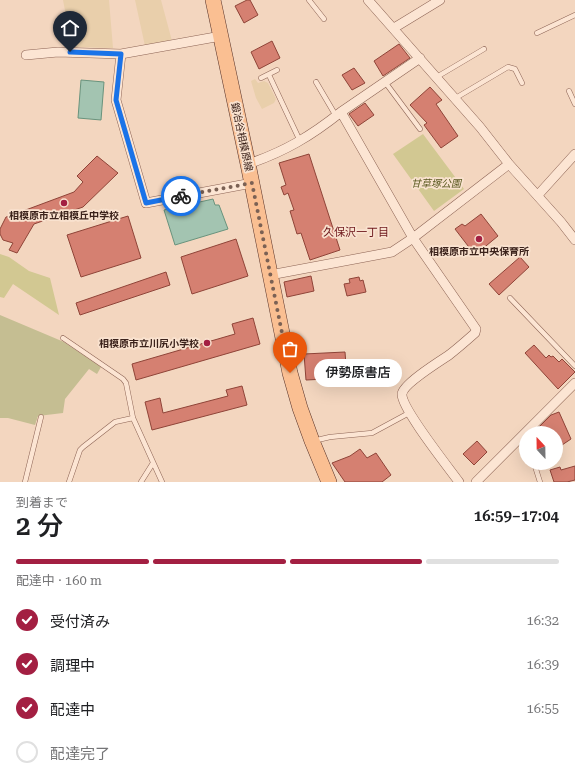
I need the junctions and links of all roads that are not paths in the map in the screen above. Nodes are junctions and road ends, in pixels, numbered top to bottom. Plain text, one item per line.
1 (213, 0) edge
2 (309, 0) edge
3 (368, 0) edge
4 (440, 0) edge
5 (575, 15) edge
6 (324, 19) dead end
7 (394, 28) junction
8 (537, 33) dead end
9 (221, 36) junction
10 (484, 49) dead end
11 (121, 54) junction
12 (26, 55) dead end
13 (420, 58) junction
14 (277, 70) dead end
15 (269, 75) junction
16 (260, 78) dead end
17 (435, 78) junction
18 (316, 82) dead end
19 (385, 82) junction
20 (522, 83) dead end
21 (569, 91) dead end
22 (454, 100) junction
23 (575, 104) edge
24 (338, 114) junction
25 (420, 129) dead end
26 (300, 141) junction
27 (575, 154) edge
28 (248, 164) junction
29 (509, 164) junction
30 (252, 183) junction
31 (538, 195) junction
32 (413, 238) junction
33 (575, 239) edge
34 (270, 275) junction
35 (510, 298) dead end
36 (63, 338) dead end
37 (575, 366) edge
38 (575, 383) edge
39 (409, 413) junction
40 (41, 416) dead end
41 (133, 418) junction
42 (537, 426) edge
43 (312, 441) junction
44 (519, 444) edge
45 (153, 463) junction
46 (536, 470) edge
47 (25, 482) edge
48 (69, 482) edge
49 (141, 482) edge
50 (162, 482) edge
51 (329, 482) edge
52 (459, 482) edge
53 (476, 482) edge
54 (540, 482) edge

1 - 9 main road, 鍛冶谷相模原線
2 - 6 lane
3 - 7 street
4 - 7 street
5 - 8 lane
7 - 13 street
9 - 11 street
9 - 28 main road, 鍛冶谷相模原線
10 - 17 lane
11 - 12 street
11 - 30 street
13 - 17 street
13 - 19 street
14 - 15 lane
15 - 16 lane
15 - 26 lane
17 - 22 street
18 - 24 lane
19 - 24 street
19 - 25 lane
20 - 22 lane
21 - 23 lane
22 - 29 street
24 - 26 street
24 - 32 street
26 - 28 street
27 - 31 street
28 - 30 main road, 鍛冶谷相模原線
29 - 31 street
29 - 32 street
30 - 34 main road, 鍛冶谷相模原線
31 - 33 street
32 - 34 street
32 - 39 street
34 - 43 main road, 鍛冶谷相模原線
35 - 37 lane
36 - 41 lane
38 - 42 street
39 - 43 lane
39 - 52 street
40 - 47 lane
41 - 45 lane
41 - 48 lane
43 - 51 main road, 鍛冶谷相模原線
44 - 53 street
45 - 49 lane
45 - 50 lane
46 - 54 lane

